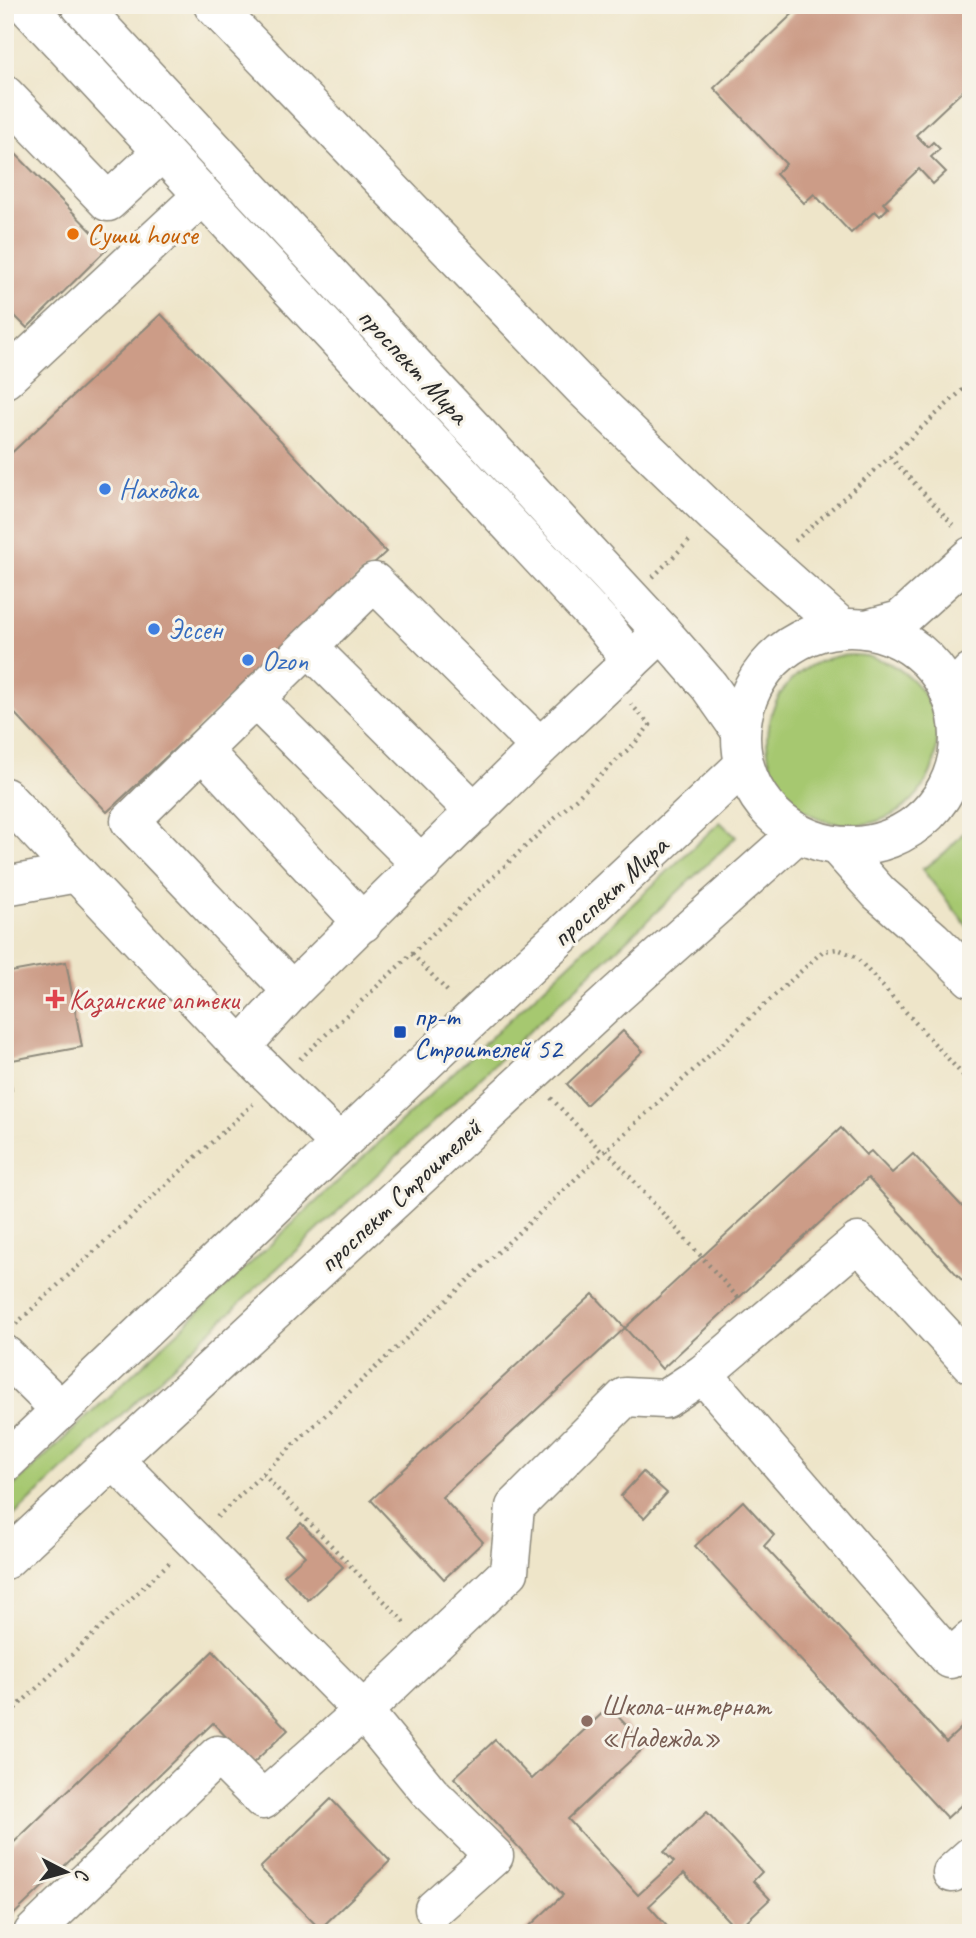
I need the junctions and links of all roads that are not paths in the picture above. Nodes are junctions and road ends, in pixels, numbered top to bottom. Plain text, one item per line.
1 (26, 5) edge
2 (80, 5) edge
3 (213, 5) edge
4 (5, 95) edge
5 (162, 152) junction
6 (202, 195) junction
7 (5, 379) edge
8 (966, 545) edge
9 (854, 629) junction
10 (662, 632) junction
11 (309, 647) junction
12 (623, 669) junction
13 (256, 700) junction
14 (962, 704) edge
15 (540, 747) junction
16 (742, 748) junction
17 (203, 751) junction
18 (5, 797) edge
19 (475, 812) junction
20 (797, 834) junction
21 (838, 846) junction
22 (422, 865) junction
23 (77, 873) junction
24 (5, 886) edge
25 (362, 923) junction
26 (971, 978) edge
27 (292, 990) junction
28 (240, 1047) junction
29 (340, 1144) junction
30 (10, 1340) edge
31 (971, 1364) edge
32 (703, 1374) junction
33 (61, 1410) junction
34 (113, 1459) junction
35 (5, 1464) edge
36 (5, 1560) edge
37 (971, 1640) edge
38 (363, 1711) junction
39 (434, 1909) dead end
40 (33, 1933) edge

1 - 5 main road
2 - 10 main road, проспект Мира
3 - 9 main road
4 - 5 main road
5 - 6 main road
6 - 7 main road
6 - 12 main road
8 - 9 main road
9 - 14 main road
9 - 16 main road
10 - 12 main road
10 - 16 main road, проспект Мира
11 - 13 main road
11 - 15 main road
11 - 19 main road
12 - 15 main road
13 - 17 main road
13 - 22 main road
14 - 21 main road
15 - 19 main road
16 - 20 main road
16 - 29 main road, проспект Мира
17 - 25 main road
17 - 27 main road
18 - 23 main road
19 - 22 main road
20 - 21 main road
20 - 34 main road, проспект Строителей
21 - 26 main road
22 - 25 main road
23 - 24 main road
23 - 28 main road
25 - 27 main road
27 - 28 main road
28 - 29 main road
29 - 33 main road
30 - 33 main road
31 - 32 main road
32 - 37 main road
32 - 38 main road
33 - 35 main road
34 - 36 main road, проспект Строителей
34 - 38 main road
38 - 39 main road
38 - 40 main road

